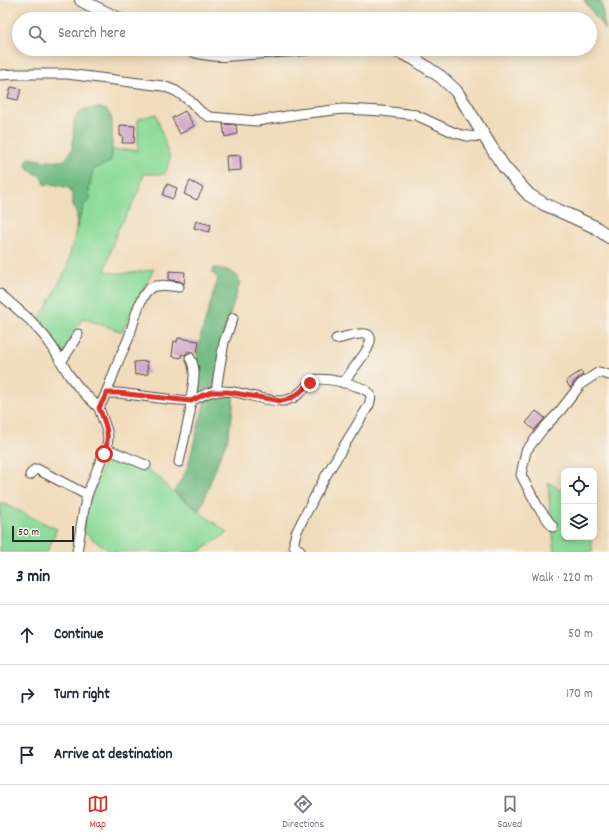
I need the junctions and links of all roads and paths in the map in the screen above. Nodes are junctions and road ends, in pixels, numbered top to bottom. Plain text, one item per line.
1 (81, 0) edge
2 (105, 12) edge
3 (409, 56) edge
4 (0, 75) edge
5 (485, 137) junction
6 (609, 237) edge
7 (179, 287) dead end
8 (0, 294) edge
9 (233, 318) dead end
10 (78, 334) dead end
11 (336, 339) dead end
12 (190, 358) dead end
13 (61, 362) junction
14 (609, 375) edge
15 (343, 383) junction
16 (216, 392) junction
17 (107, 393) junction
18 (191, 401) junction
19 (99, 408) junction
20 (106, 449) junction
21 (179, 462) dead end
22 (146, 465) dead end
23 (30, 475) dead end
24 (87, 495) junction
25 (553, 527) dead end
26 (300, 550) dead end
27 (77, 552) edge

1 - 2 street
3 - 5 street
4 - 5 street
5 - 6 street
7 - 17 street
8 - 13 street
9 - 16 street
10 - 13 street
11 - 15 street
12 - 18 street
13 - 19 street
14 - 25 street
15 - 16 street
15 - 26 street
16 - 18 street
17 - 18 street
17 - 19 street
18 - 21 street
19 - 20 street
20 - 22 street
20 - 24 street
23 - 24 street
24 - 27 street

